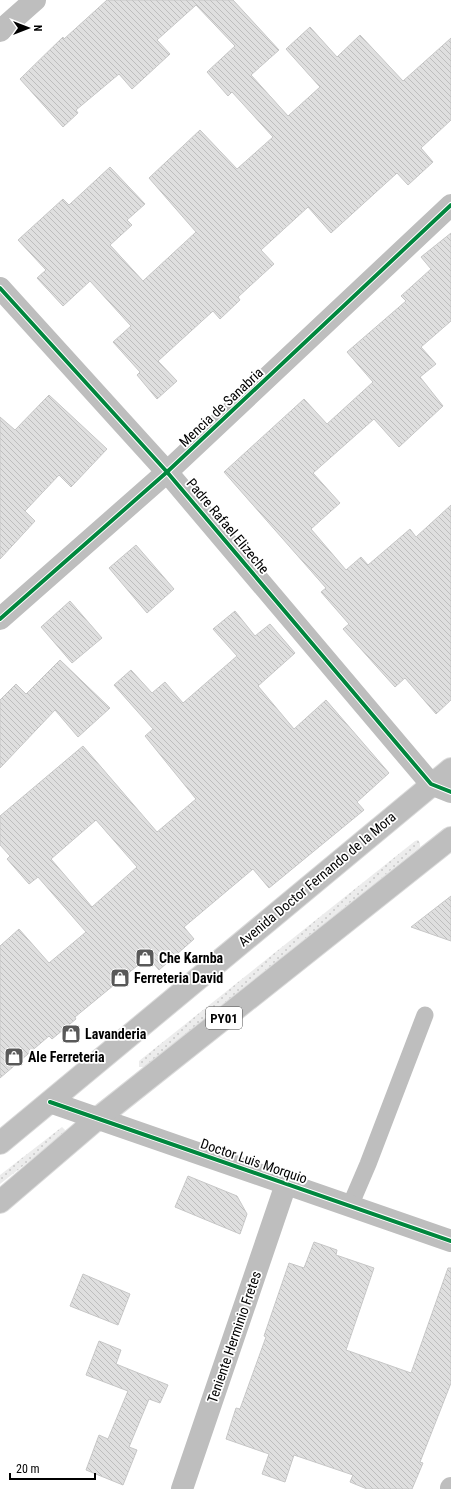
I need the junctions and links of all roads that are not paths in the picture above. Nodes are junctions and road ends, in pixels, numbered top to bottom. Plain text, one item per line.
1 (35, 0) edge
2 (0, 31) edge
3 (451, 205) edge
4 (0, 288) edge
5 (167, 472) junction
6 (0, 619) edge
7 (451, 769) edge
8 (431, 784) junction
9 (451, 792) edge
10 (451, 838) edge
11 (425, 1015) dead end
12 (50, 1102) junction
13 (97, 1119) junction
14 (0, 1143) edge
15 (286, 1184) junction
16 (0, 1202) edge
17 (350, 1206) junction
18 (451, 1241) edge
19 (182, 1489) edge

1 - 2 main road
3 - 5 main road, Mencia de Sanabria
4 - 5 main road, Padre Rafael Elizeche
5 - 6 main road, Mencia de Sanabria
5 - 8 main road, Padre Rafael Elizeche
7 - 8 main road, Avenida Doctor Fernando de la Mora
8 - 9 main road
8 - 12 main road, Avenida Doctor Fernando de la Mora
10 - 13 main road, PY01
11 - 17 lane
12 - 13 main road, Doctor Luis Morquio
12 - 14 main road, Avenida Doctor Fernando de la Mora
13 - 15 main road, Doctor Luis Morquio
13 - 16 main road, PY01
15 - 17 main road, Doctor Luis Morquio
15 - 19 main road, Teniente Herminio Fretes
17 - 18 main road, Doctor Luis Morquio

